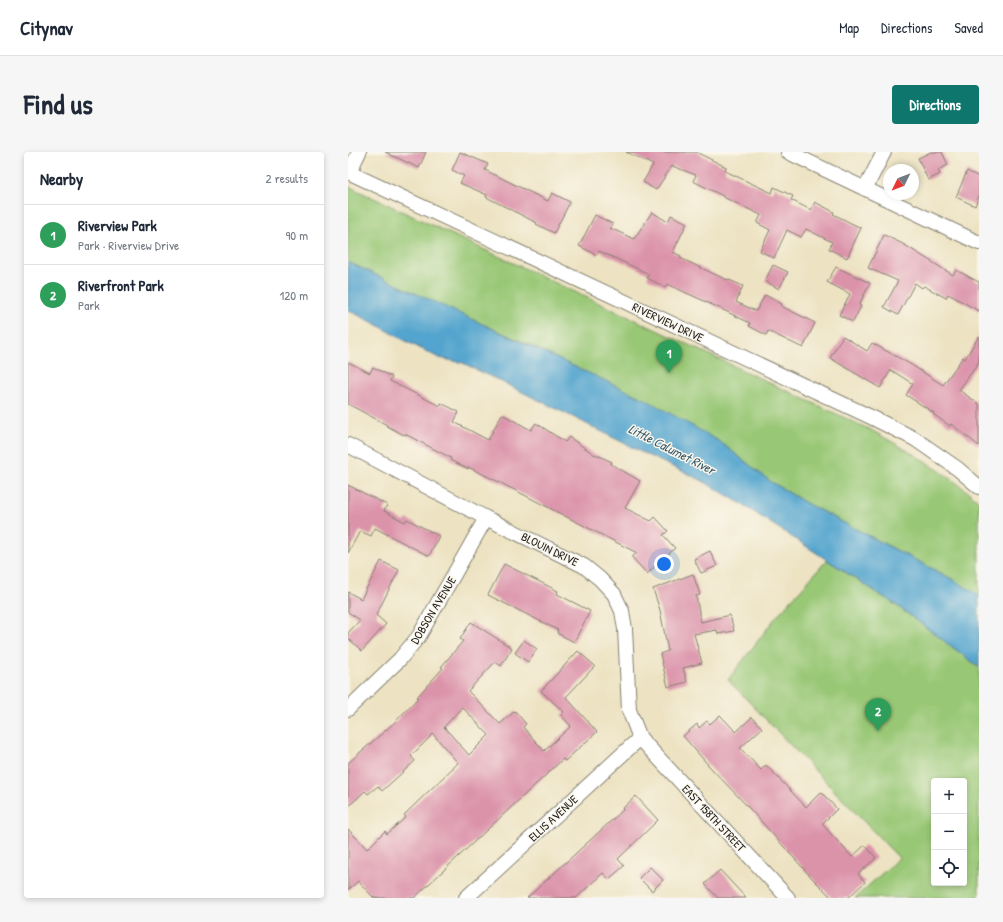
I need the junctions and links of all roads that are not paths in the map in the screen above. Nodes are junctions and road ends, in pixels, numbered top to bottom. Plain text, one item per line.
1 (359, 152) edge
2 (788, 152) edge
3 (884, 152) edge
4 (349, 172) edge
5 (865, 189) junction
6 (979, 243) edge
7 (348, 445) edge
8 (979, 487) edge
9 (486, 518) junction
10 (348, 709) edge
11 (640, 738) junction
12 (466, 898) edge
13 (788, 898) edge

1 - 4 street
2 - 5 street
3 - 5 street
4 - 8 street, RIVERVIEW DRIVE
5 - 6 street
7 - 9 street, BLOUIN DRIVE
9 - 10 street, DOBSON AVENUE
9 - 11 street, BLOUIN DRIVE
11 - 12 street, ELLIS AVENUE
11 - 13 street, EAST 158TH STREET

